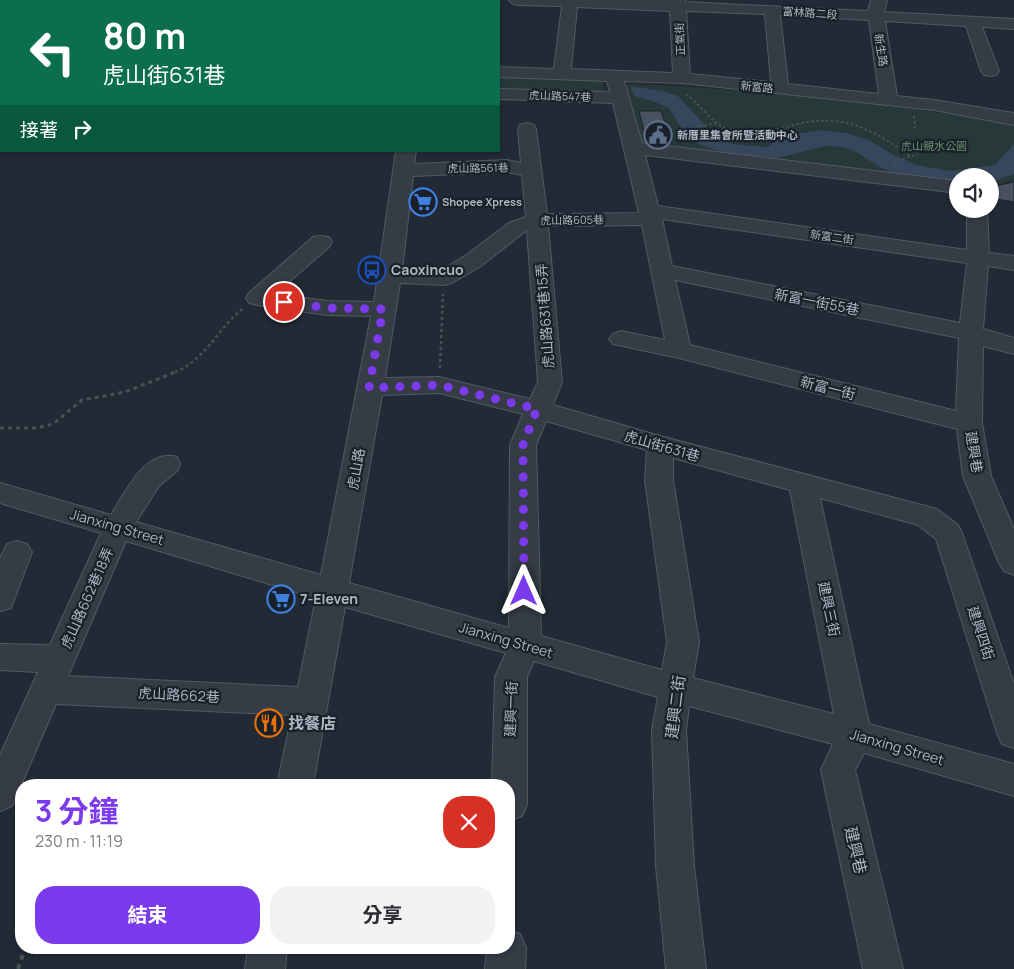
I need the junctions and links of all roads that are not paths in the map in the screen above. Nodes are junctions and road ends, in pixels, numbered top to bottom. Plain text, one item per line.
1 (517, 0) edge
2 (880, 0) edge
3 (570, 2) junction
4 (678, 3) edge
5 (772, 10) junction
6 (876, 17) junction
7 (972, 21) junction
8 (1014, 24) edge
9 (990, 70) dead end
10 (500, 72) edge
11 (562, 74) junction
12 (614, 75) junction
13 (673, 78) junction
14 (780, 89) junction
15 (500, 94) edge
16 (620, 98) junction
17 (890, 101) junction
18 (1014, 119) edge
19 (527, 128) dead end
20 (635, 148) junction
21 (405, 161) edge
22 (531, 171) junction
23 (949, 186) edge
24 (650, 215) junction
25 (978, 218) edge
26 (537, 220) junction
27 (321, 242) dead end
28 (978, 258) junction
29 (1014, 263) edge
30 (663, 271) junction
31 (390, 276) junction
32 (383, 309) junction
33 (971, 334) junction
34 (621, 338) dead end
35 (1014, 346) edge
36 (679, 350) junction
37 (369, 388) junction
38 (537, 409) junction
39 (969, 423) junction
40 (660, 446) junction
41 (167, 464) dead end
42 (803, 484) junction
43 (0, 493) edge
44 (118, 527) junction
45 (948, 533) joint
46 (17, 552) dead end
47 (1014, 563) edge
48 (333, 591) junction
49 (0, 599) edge
50 (525, 646) junction
51 (0, 657) edge
52 (60, 658) junction
53 (48, 688) junction
54 (676, 688) junction
55 (311, 702) junction
56 (1014, 732) edge
57 (855, 734) junction
58 (297, 779) edge
59 (509, 779) edge
60 (1014, 780) edge
61 (0, 794) edge
62 (267, 954) edge
63 (506, 954) edge
64 (265, 969) edge
65 (505, 969) edge
66 (686, 969) edge
67 (883, 969) edge

1 - 3 street, 富林路二段
2 - 6 street, 新生路
3 - 4 street, 富林路二段
3 - 11 street
4 - 5 street, 富林路二段
4 - 13 street, 正氣街
5 - 6 street, 富林路二段
5 - 14 street
6 - 7 street, 富林路二段
6 - 17 street, 新生路
7 - 8 street, 富林路二段
7 - 9 street
10 - 11 street, 新富路
11 - 12 street, 新富路
12 - 13 street, 新富路
12 - 16 street
13 - 14 street, 新富路
14 - 17 street, 新富路
15 - 16 street, 虎山路547巷
16 - 20 street
17 - 18 street, 新富路
19 - 22 street
20 - 23 street
20 - 24 street
21 - 22 street, 虎山路561巷
21 - 31 street, 虎山路
22 - 26 street
24 - 26 street, 虎山路605巷
24 - 28 street, 新富二街
24 - 30 street
25 - 28 street
26 - 31 street, 虎山路605巷
26 - 38 street, 虎山路631巷15弄
27 - 32 street
28 - 29 street, 新富二街
28 - 33 street
30 - 33 street, 新富一街55巷
30 - 36 street
31 - 32 street, 虎山路
32 - 37 street, 虎山路
33 - 35 street, 新富一街55巷
33 - 39 street
34 - 36 street, 新富一街
36 - 39 street, 新富一街
37 - 38 street, 虎山街631巷
37 - 48 street, 虎山路
38 - 40 street, 虎山街631巷
38 - 50 street, 建興一街
39 - 47 street, 建興巷
40 - 42 street, 虎山街631巷
40 - 54 street, 建興二街
41 - 44 street, 虎山路662巷18弄
42 - 45 street, 虎山街631巷
42 - 57 street, 建興三街
43 - 44 street, Jianxing Street
44 - 48 street, Jianxing Street
44 - 52 street, 虎山路662巷18弄
45 - 56 street, 建興四街
46 - 49 street
48 - 50 street, Jianxing Street
48 - 55 street, 虎山路
50 - 54 street, Jianxing Street
50 - 59 street, 建興一街
51 - 52 street
52 - 53 street, 虎山路662巷18弄
53 - 55 street, 虎山路662巷
53 - 61 street, 虎山路662巷18弄
54 - 57 street, Jianxing Street
54 - 66 street, 建興二街
55 - 58 street, 虎山路
57 - 60 street, Jianxing Street
57 - 67 street, 建興巷
62 - 64 street
63 - 65 street

